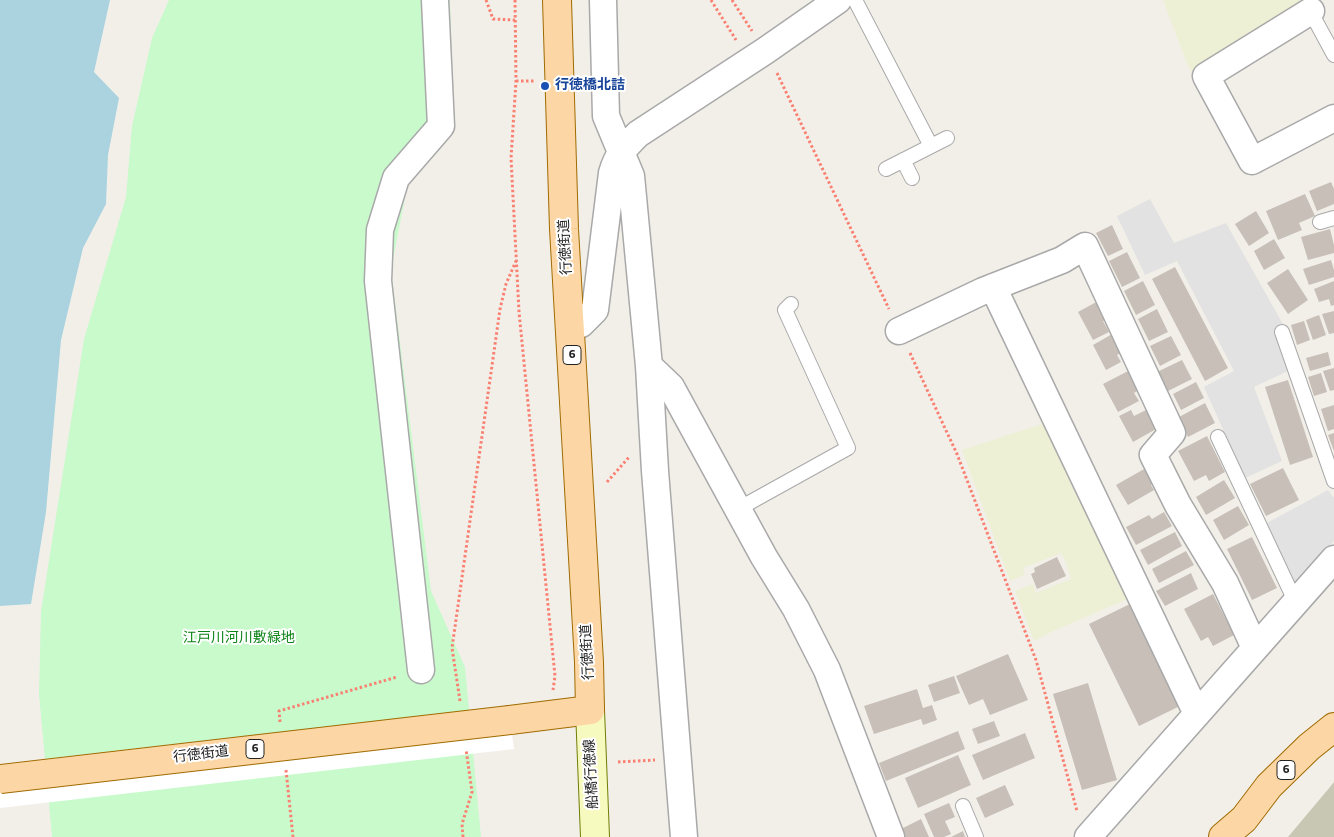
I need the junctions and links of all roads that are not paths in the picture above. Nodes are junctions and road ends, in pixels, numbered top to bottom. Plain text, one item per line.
1 (435, 0) edge
2 (557, 0) edge
3 (603, 0) edge
4 (856, 0) edge
5 (828, 3) edge
6 (1308, 6) edge
7 (1334, 55) edge
8 (1334, 118) edge
9 (948, 138) dead end
10 (931, 146) junction
11 (622, 152) junction
12 (903, 160) junction
13 (886, 168) dead end
14 (912, 178) dead end
15 (1334, 218) edge
16 (1320, 222) dead end
17 (993, 287) junction
18 (791, 304) dead end
19 (570, 330) junction
20 (899, 331) road end
21 (1282, 332) dead end
22 (649, 366) junction
23 (1218, 437) dead end
24 (1334, 481) edge
25 (738, 509) junction
26 (1334, 559) edge
27 (1296, 603) junction
28 (1255, 648) junction
29 (421, 670) dead end
30 (590, 710) junction
31 (1197, 714) junction
32 (1334, 727) edge
33 (0, 779) edge
34 (963, 806) dead end
35 (1084, 828) edge
36 (1242, 828) edge
37 (596, 837) edge
38 (684, 837) edge
39 (890, 837) edge
40 (976, 837) edge
41 (1223, 837) edge

1 - 29 street
2 - 19 main road, 行徳街道 / 6
3 - 11 street
4 - 10 lane
5 - 11 street
6 - 7 lane
6 - 8 street
9 - 10 lane
10 - 12 lane
11 - 19 street
11 - 22 street
12 - 13 lane
12 - 14 lane
15 - 16 lane
17 - 20 street
17 - 28 street
17 - 31 street
18 - 25 lane
19 - 30 main road, 行徳街道 / 6
21 - 24 lane
22 - 25 street
22 - 38 street
23 - 27 lane
25 - 39 street
26 - 27 street
27 - 28 street
28 - 31 street
30 - 33 main road, 行徳街道 / 6, bridge
30 - 37 main road, 船橋行徳線
31 - 35 street
32 - 36 main road, 6
34 - 40 lane
36 - 41 main road, 6

